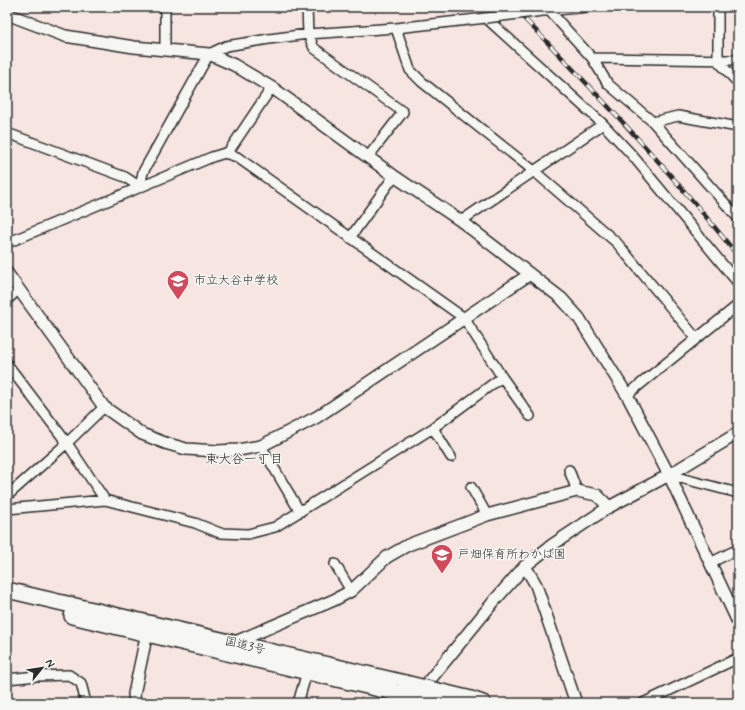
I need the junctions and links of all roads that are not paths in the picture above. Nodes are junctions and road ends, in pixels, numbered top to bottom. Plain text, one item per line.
1 (165, 7) edge
2 (307, 7) edge
3 (588, 7) edge
4 (718, 7) edge
5 (546, 10) edge
6 (7, 14) edge
7 (486, 18) junction
8 (396, 28) junction
9 (308, 34) junction
10 (165, 50) junction
11 (209, 54) junction
12 (592, 58) junction
13 (738, 60) edge
14 (718, 61) junction
15 (738, 82) edge
16 (272, 87) junction
17 (653, 122) junction
18 (603, 124) junction
19 (738, 127) edge
20 (7, 133) edge
21 (227, 154) junction
22 (368, 157) junction
23 (534, 172) junction
24 (394, 176) junction
25 (140, 187) junction
26 (738, 218) edge
27 (461, 221) junction
28 (350, 238) junction
29 (7, 243) edge
30 (7, 273) edge
31 (530, 274) junction
32 (738, 283) edge
33 (18, 289) junction
34 (7, 300) edge
35 (738, 305) edge
36 (464, 318) junction
37 (696, 338) junction
38 (7, 364) edge
39 (502, 377) junction
40 (627, 395) junction
41 (104, 407) junction
42 (530, 416) dead end
43 (433, 428) junction
44 (738, 433) edge
45 (67, 443) junction
46 (261, 446) junction
47 (451, 458) dead end
48 (569, 470) dead end
49 (668, 475) junction
50 (471, 487) dead end
51 (577, 491) junction
52 (738, 493) edge
53 (7, 496) edge
54 (105, 500) junction
55 (609, 508) junction
56 (7, 509) edge
57 (300, 512) junction
58 (487, 515) junction
59 (738, 549) edge
60 (710, 563) junction
61 (335, 564) dead end
62 (525, 566) junction
63 (7, 590) edge
64 (351, 591) junction
65 (7, 601) edge
66 (738, 622) edge
67 (148, 628) junction
68 (233, 643) junction
69 (738, 658) edge
70 (307, 672) junction
71 (7, 679) edge
72 (400, 688) junction
73 (477, 701) edge
74 (86, 703) edge
75 (135, 703) edge
76 (298, 703) edge
77 (411, 703) edge
78 (440, 703) edge
79 (576, 703) edge
80 (643, 703) edge

1 - 10 street
2 - 9 street
3 - 5 street
4 - 14 street
5 - 7 street, bridge
5 - 12 street
6 - 10 street
7 - 8 street
7 - 18 street
8 - 9 street
8 - 23 street
9 - 11 street
9 - 22 street
10 - 11 street
11 - 16 street
11 - 25 street
12 - 14 street
12 - 17 street
13 - 14 street
14 - 15 street
16 - 21 street
16 - 22 street
17 - 19 street
17 - 26 street
18 - 23 street
18 - 32 street
20 - 25 street
21 - 25 street
21 - 28 street
22 - 24 street
23 - 27 street
23 - 37 street
24 - 27 street
24 - 28 street
25 - 29 street
27 - 31 street
28 - 36 street
30 - 33 street
31 - 36 street
31 - 40 street
33 - 34 street
33 - 41 street
35 - 37 street
36 - 39 street
36 - 46 street
37 - 40 street
38 - 45 street
39 - 42 street
39 - 43 street
40 - 49 street
41 - 45 street
41 - 46 street
43 - 47 street
43 - 57 street
44 - 49 street
45 - 53 street
45 - 54 street
46 - 57 street
48 - 51 street
49 - 52 street
49 - 55 street
49 - 60 street
50 - 58 street
51 - 55 street
51 - 58 street
54 - 56 street
54 - 57 street
55 - 62 street
58 - 64 street
59 - 60 street
60 - 66 street
61 - 64 street
62 - 77 street
62 - 79 street
63 - 67 highway, 国道3号
64 - 68 street
65 - 67 highway, 国道3号
67 - 68 highway, 国道3号
67 - 70 highway, 国道3号
67 - 75 street
68 - 72 highway, 国道3号
69 - 80 street
70 - 72 highway, 国道3号
70 - 76 street
71 - 74 street
72 - 73 highway, 国道3号, bridge
72 - 78 highway, 国道3号, bridge

